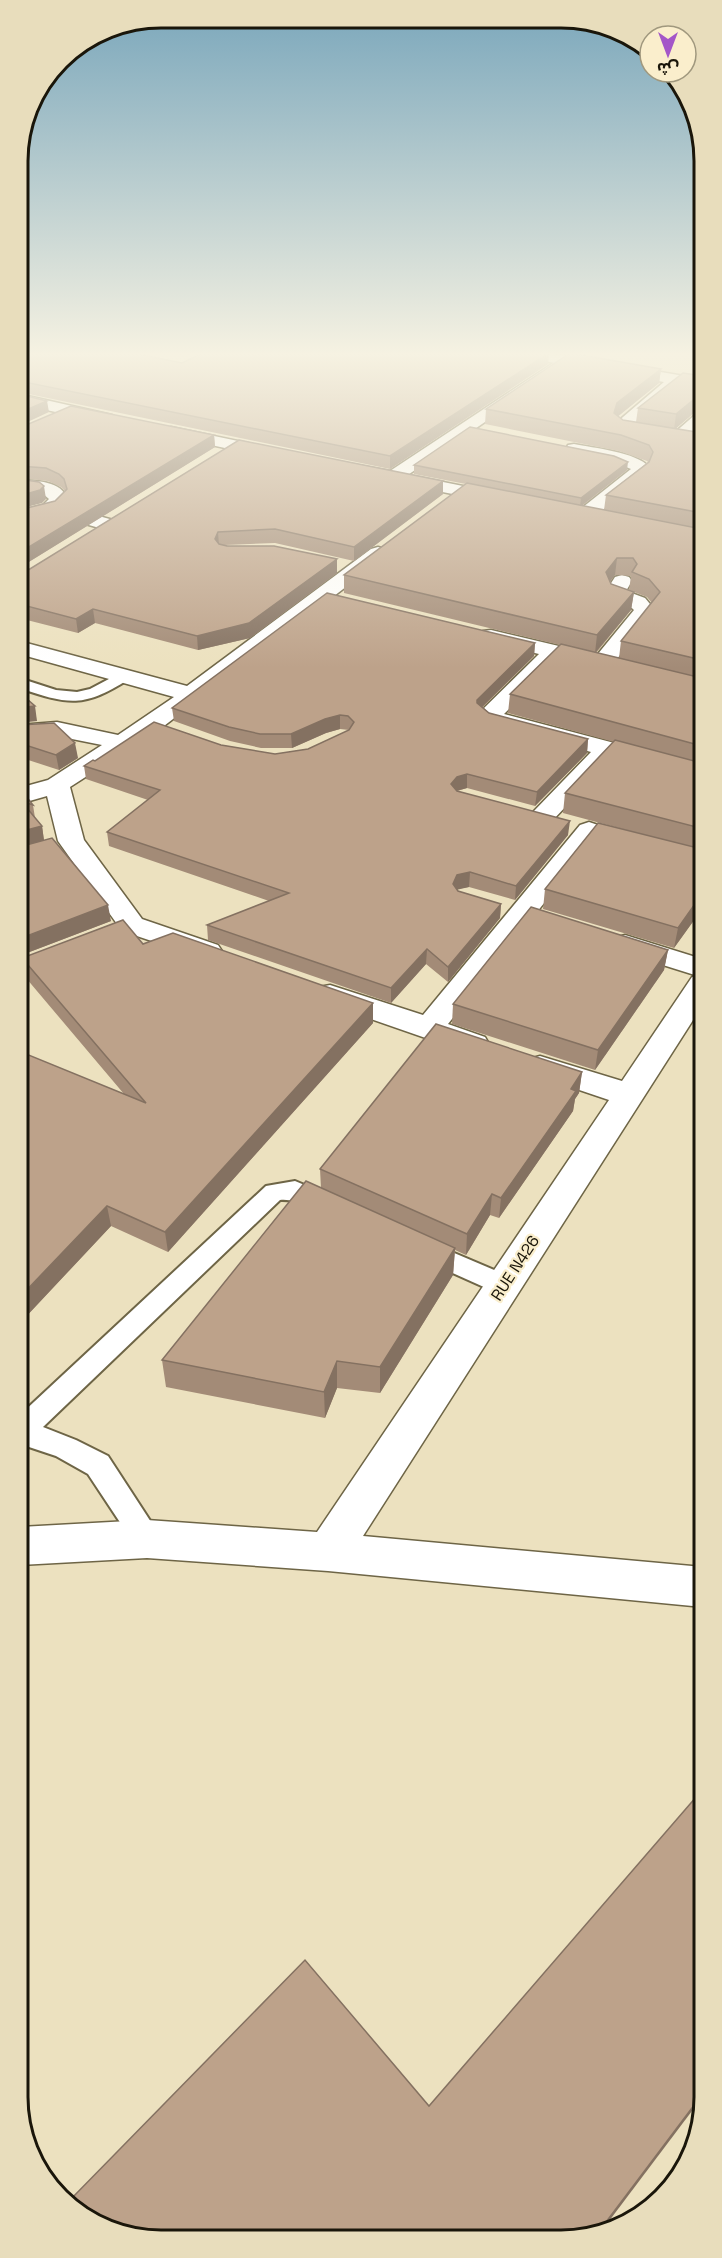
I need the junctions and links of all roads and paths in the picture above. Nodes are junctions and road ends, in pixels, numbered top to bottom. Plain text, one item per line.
1 (422, 457) edge
2 (616, 457) edge
3 (341, 468) edge
4 (393, 477) junction
5 (29, 486) edge
6 (463, 491) junction
7 (519, 502) edge
8 (445, 504) edge
9 (49, 509) junction
10 (563, 511) edge
11 (130, 512) edge
12 (29, 514) edge
13 (585, 515) junction
14 (609, 520) edge
15 (110, 525) junction
16 (90, 537) edge
17 (392, 543) edge
18 (333, 564) edge
19 (356, 569) junction
20 (622, 581) edge
21 (324, 596) junction
22 (347, 601) edge
23 (475, 632) edge
24 (29, 650) edge
25 (555, 651) junction
26 (602, 663) junction
27 (624, 669) edge
28 (124, 676) junction
29 (29, 687) edge
30 (190, 693) junction
31 (152, 724) junction
32 (29, 731) edge
33 (183, 734) edge
34 (120, 743) junction
35 (608, 748) junction
36 (671, 765) edge
37 (57, 785) junction
38 (29, 793) edge
39 (600, 936) edge
40 (231, 959) edge
41 (694, 965) edge
42 (308, 986) edge
43 (694, 997) edge
44 (428, 1029) junction
45 (630, 1095) junction
46 (347, 1214) edge
47 (410, 1242) edge
48 (504, 1285) junction
49 (28, 1423) edge
50 (28, 1434) edge
51 (147, 1539) junction
52 (28, 1546) edge
53 (327, 1552) junction
54 (693, 1586) edge

1 - 4 street
2 - 13 street
3 - 4 street
4 - 6 street
5 - 9 street
6 - 7 street
6 - 8 street
9 - 12 street
9 - 15 street
10 - 13 street
11 - 15 street
13 - 14 street
15 - 16 street
17 - 19 street
18 - 19 street
19 - 21 street
20 - 26 street
21 - 22 street
21 - 30 street
23 - 25 street
24 - 28 street
25 - 26 street
25 - 35 street
26 - 27 street
28 - 29 lane
28 - 30 street
30 - 31 street
31 - 33 street
31 - 34 street
32 - 34 street
34 - 37 street
35 - 36 street
35 - 44 street
37 - 38 street
37 - 40 street
39 - 41 street
42 - 44 street
43 - 45 street, RUE N426
44 - 45 street
45 - 48 street, RUE N426
46 - 49 lane
47 - 48 lane
48 - 53 street, RUE N426
50 - 51 lane
51 - 52 street
51 - 53 street
53 - 54 street

